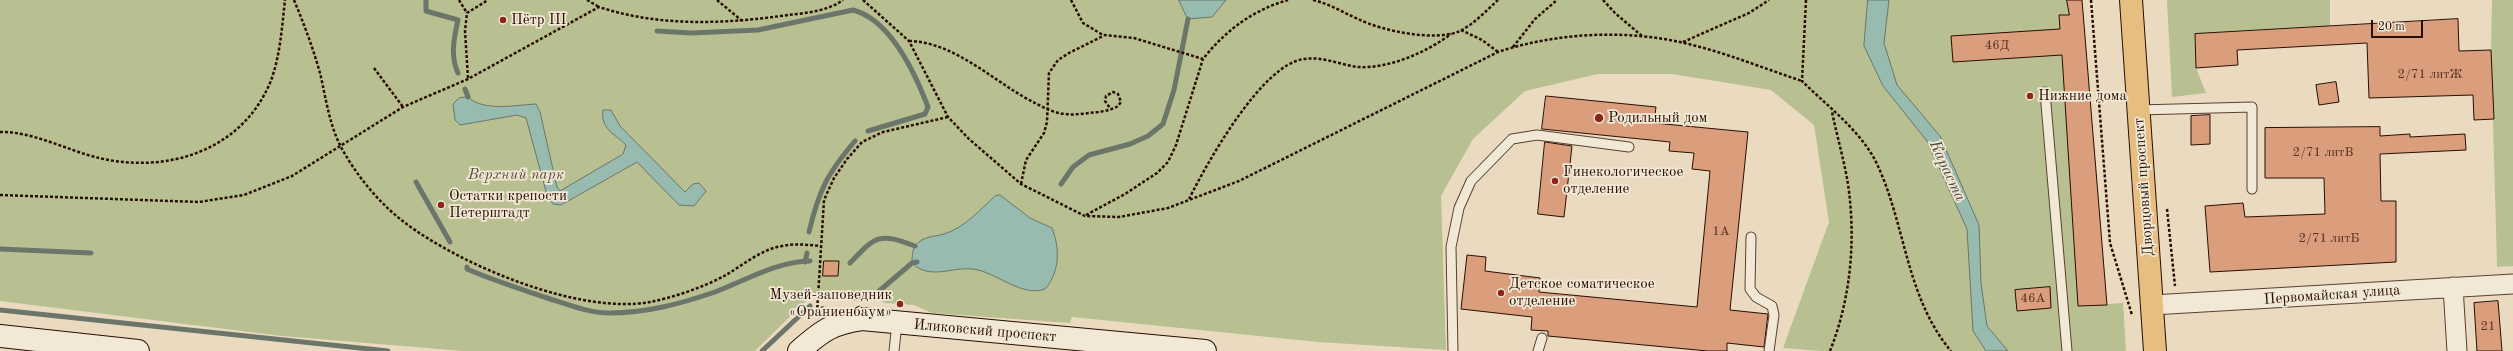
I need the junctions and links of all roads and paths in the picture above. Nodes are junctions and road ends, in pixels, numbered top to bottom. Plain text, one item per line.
1 (285, 0) edge
2 (294, 0) edge
3 (458, 0) edge
4 (488, 0) edge
5 (587, 0) edge
6 (717, 0) edge
7 (843, 0) edge
8 (863, 0) edge
9 (1071, 0) edge
10 (1288, 0) edge
11 (1313, 0) edge
12 (1498, 0) edge
13 (1557, 0) edge
14 (1603, 0) edge
15 (1769, 0) edge
16 (1806, 0) edge
17 (2091, 0) edge
18 (2131, 0) edge
19 (599, 7) junction
20 (468, 13) junction
21 (741, 20) junction
22 (1461, 30) junction
23 (1451, 34) junction
24 (1103, 35) junction
25 (1643, 36) junction
26 (909, 41) junction
27 (1683, 42) junction
28 (1513, 47) junction
29 (1498, 52) junction
30 (1203, 59) junction
31 (374, 68) dead end
32 (468, 79) junction
33 (1802, 81) junction
34 (2045, 92) dead end
35 (403, 107) junction
36 (1110, 108) junction
37 (1048, 110) junction
38 (2138, 110) junction
39 (1832, 111) junction
40 (948, 117) junction
41 (0, 132) edge
42 (341, 146) junction
43 (1629, 146) dead end
44 (1021, 184) junction
45 (2252, 189) dead end
46 (0, 196) edge
47 (1189, 199) junction
48 (1085, 216) junction
49 (1751, 237) dead end
50 (821, 246) junction
51 (2513, 284) edge
52 (2453, 287) junction
53 (819, 295) dead end
54 (2152, 305) junction
55 (2134, 322) dead end
56 (897, 323) junction
57 (0, 336) edge
58 (1542, 338) dead end
59 (1117, 347) edge
60 (98, 349) edge
61 (138, 351) edge
62 (799, 351) edge
63 (894, 351) edge
64 (1205, 351) edge
65 (1453, 351) edge
66 (1538, 351) edge
67 (1769, 351) edge
68 (1830, 351) edge
69 (1951, 351) edge
70 (2067, 351) edge
71 (2155, 351) edge
72 (2457, 351) edge

1 - 41 path
2 - 42 path
3 - 20 path
4 - 20 path
5 - 19 path
6 - 21 path
7 - 21 path
8 - 26 path
9 - 24 path
10 - 30 path
11 - 23 path
12 - 22 path
13 - 28 path
14 - 25 path
15 - 27 path
16 - 33 path
17 - 55 path
18 - 38 main road, Дворцовый проспект
19 - 21 path
19 - 32 path
20 - 32 path
22 - 23 path
22 - 29 path
23 - 47 path
24 - 30 path
24 - 37 path
25 - 27 path
25 - 28 path
26 - 37 path
26 - 40 path
27 - 33 path
28 - 29 path
29 - 47 path
30 - 48 path
31 - 35 path
32 - 35 path
33 - 39 path
34 - 70 lane
35 - 42 path
36 - 36 path
36 - 37 path
37 - 44 path
38 - 45 lane
38 - 54 main road, Дворцовый проспект
39 - 68 path
39 - 69 path
40 - 44 path
40 - 50 path
42 - 46 path
42 - 50 path
43 - 65 lane
44 - 48 path
47 - 48 path
49 - 67 lane
50 - 53 path
51 - 52 street, Первомайская улица
52 - 54 street, Первомайская улица
52 - 72 street
54 - 71 main road, Дворцовый проспект
56 - 59 main road, Иликовский проспект
56 - 62 main road, Иликовский проспект
56 - 63 lane
57 - 60 main road
58 - 66 lane
59 - 64 main road, Иликовский проспект
60 - 61 main road

